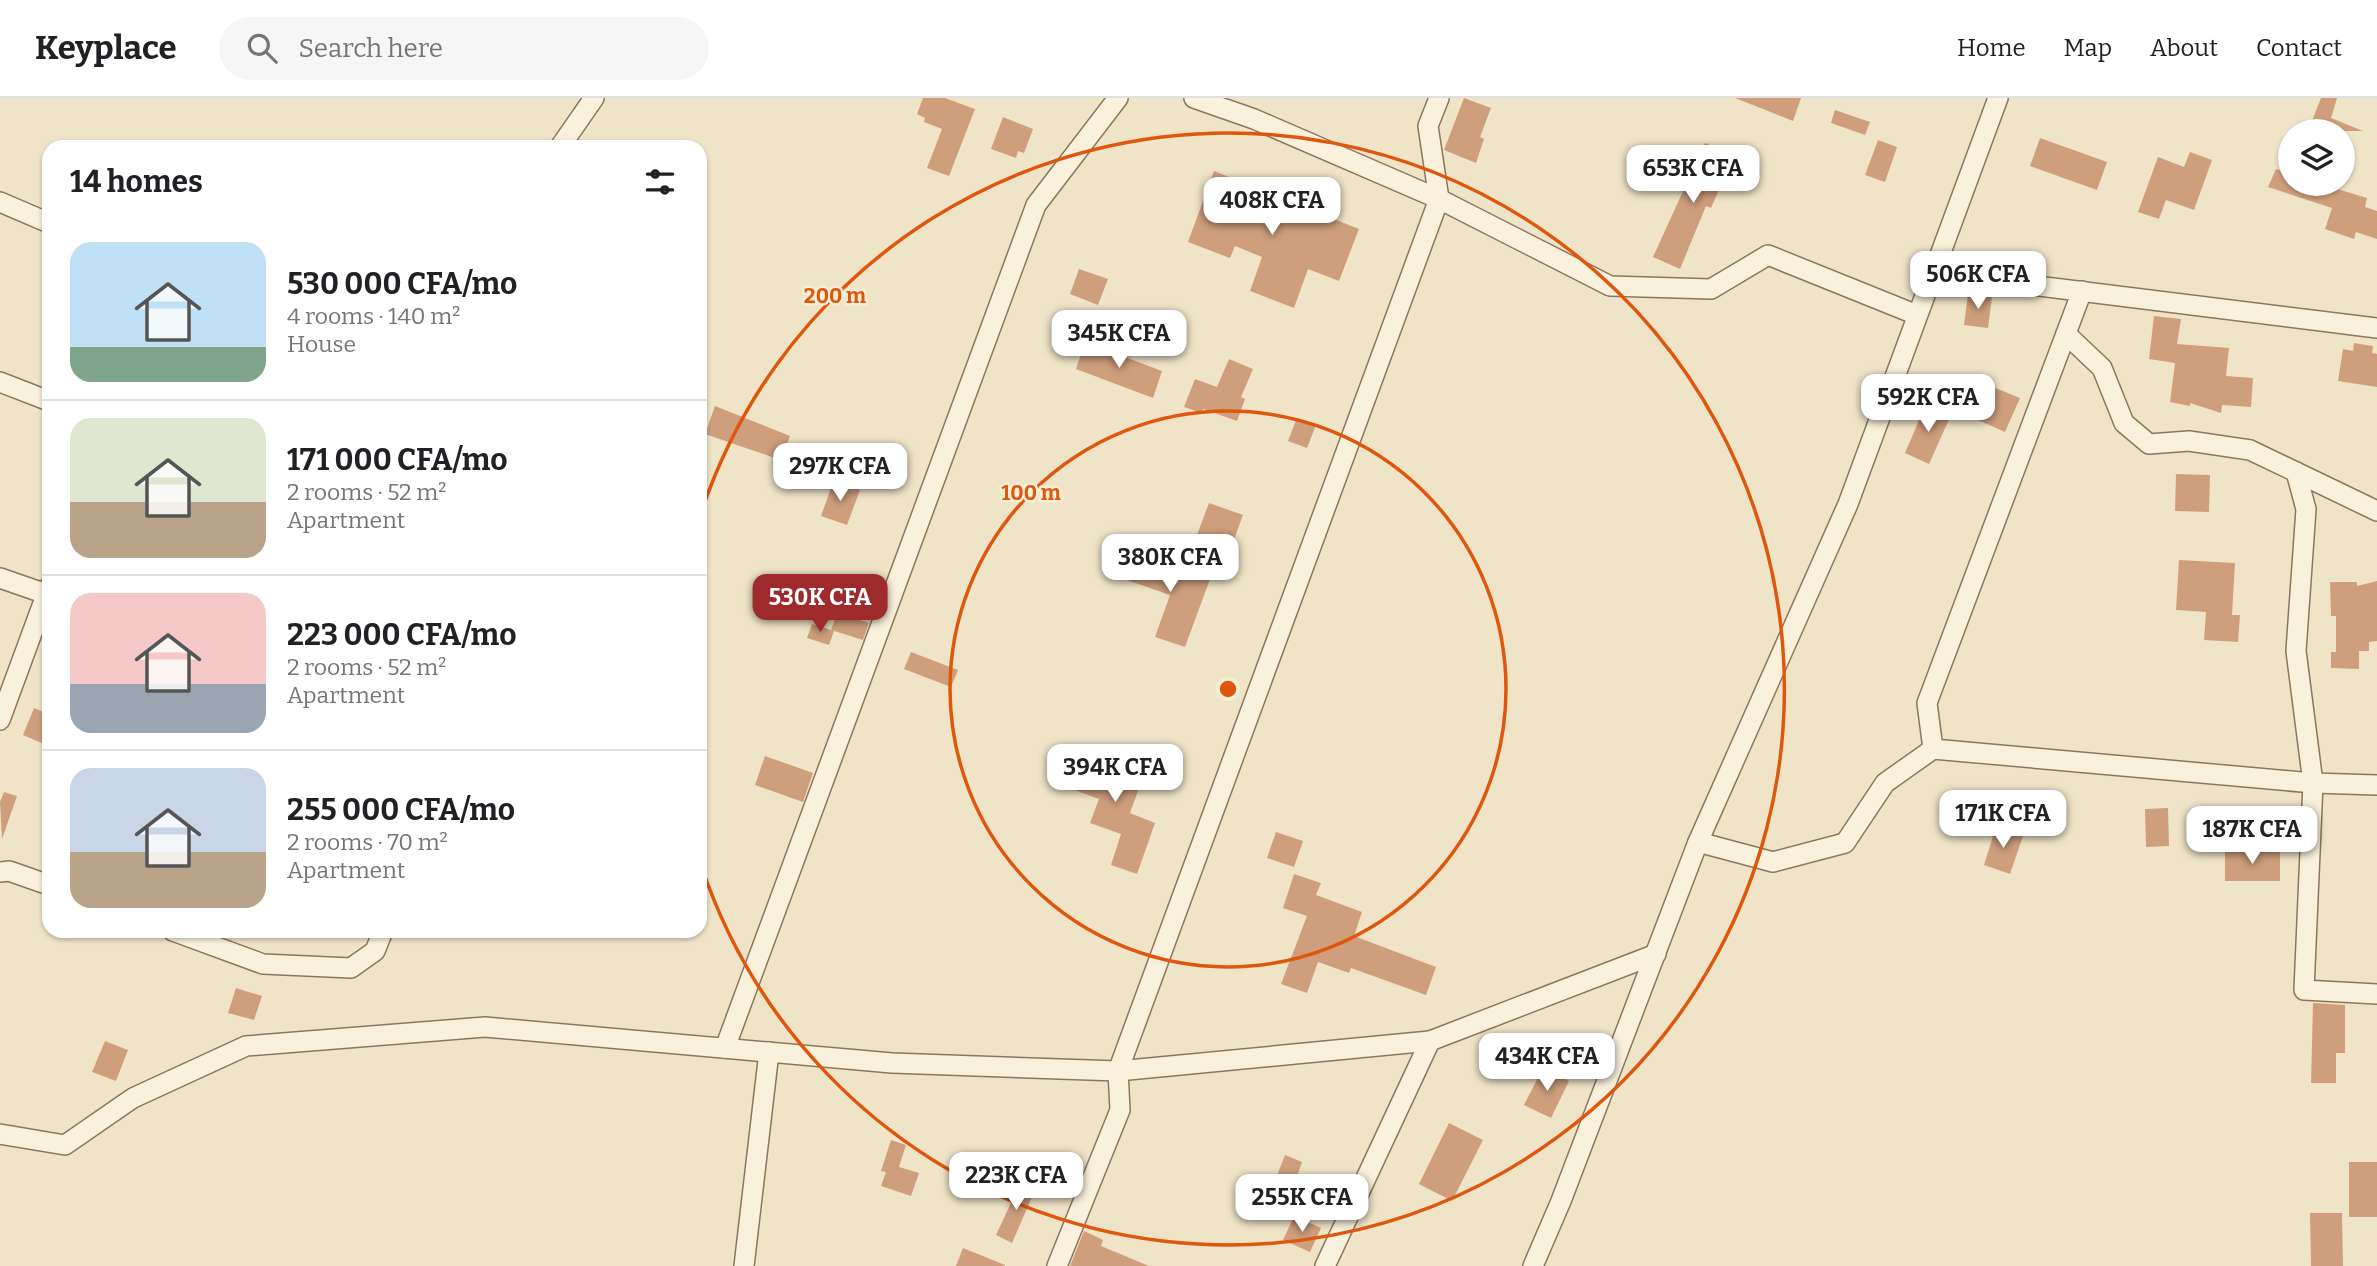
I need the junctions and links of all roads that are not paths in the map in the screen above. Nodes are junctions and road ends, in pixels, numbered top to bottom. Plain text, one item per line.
1 (594, 98) edge
2 (1118, 98) edge
3 (1194, 98) edge
4 (1439, 98) edge
5 (1998, 98) edge
6 (565, 140) edge
7 (1438, 199) junction
8 (0, 202) edge
9 (42, 220) edge
10 (1933, 272) junction
11 (2082, 291) junction
12 (1917, 315) junction
13 (2377, 328) edge
14 (2066, 334) junction
15 (0, 382) edge
16 (42, 398) edge
17 (2296, 472) junction
18 (2377, 511) edge
19 (0, 578) edge
20 (42, 590) edge
21 (42, 608) edge
22 (0, 720) edge
23 (1933, 749) junction
24 (2313, 783) junction
25 (2377, 785) edge
26 (1698, 842) junction
27 (0, 872) edge
28 (42, 883) edge
29 (192, 938) edge
30 (380, 938) edge
31 (1656, 954) junction
32 (2377, 995) edge
33 (1430, 1041) junction
34 (724, 1048) junction
35 (769, 1052) junction
36 (1118, 1071) junction
37 (0, 1134) edge
38 (744, 1266) edge
39 (1057, 1266) edge
40 (1325, 1266) edge
41 (1532, 1266) edge

1 - 6 street
2 - 34 street
3 - 7 street
4 - 7 street
5 - 10 street
7 - 12 street
7 - 36 street
8 - 9 street
10 - 11 street
10 - 12 street
11 - 13 street
11 - 14 street
12 - 26 street
14 - 17 street
14 - 23 street
15 - 16 street
17 - 18 street
17 - 24 street
19 - 20 street
21 - 22 street
23 - 24 street
23 - 26 street
24 - 25 street
24 - 32 street
26 - 31 street
27 - 28 street
29 - 30 street
31 - 33 street
31 - 41 street
33 - 36 street
33 - 40 street
34 - 35 street
34 - 37 street
35 - 36 street
35 - 38 street
36 - 39 street

